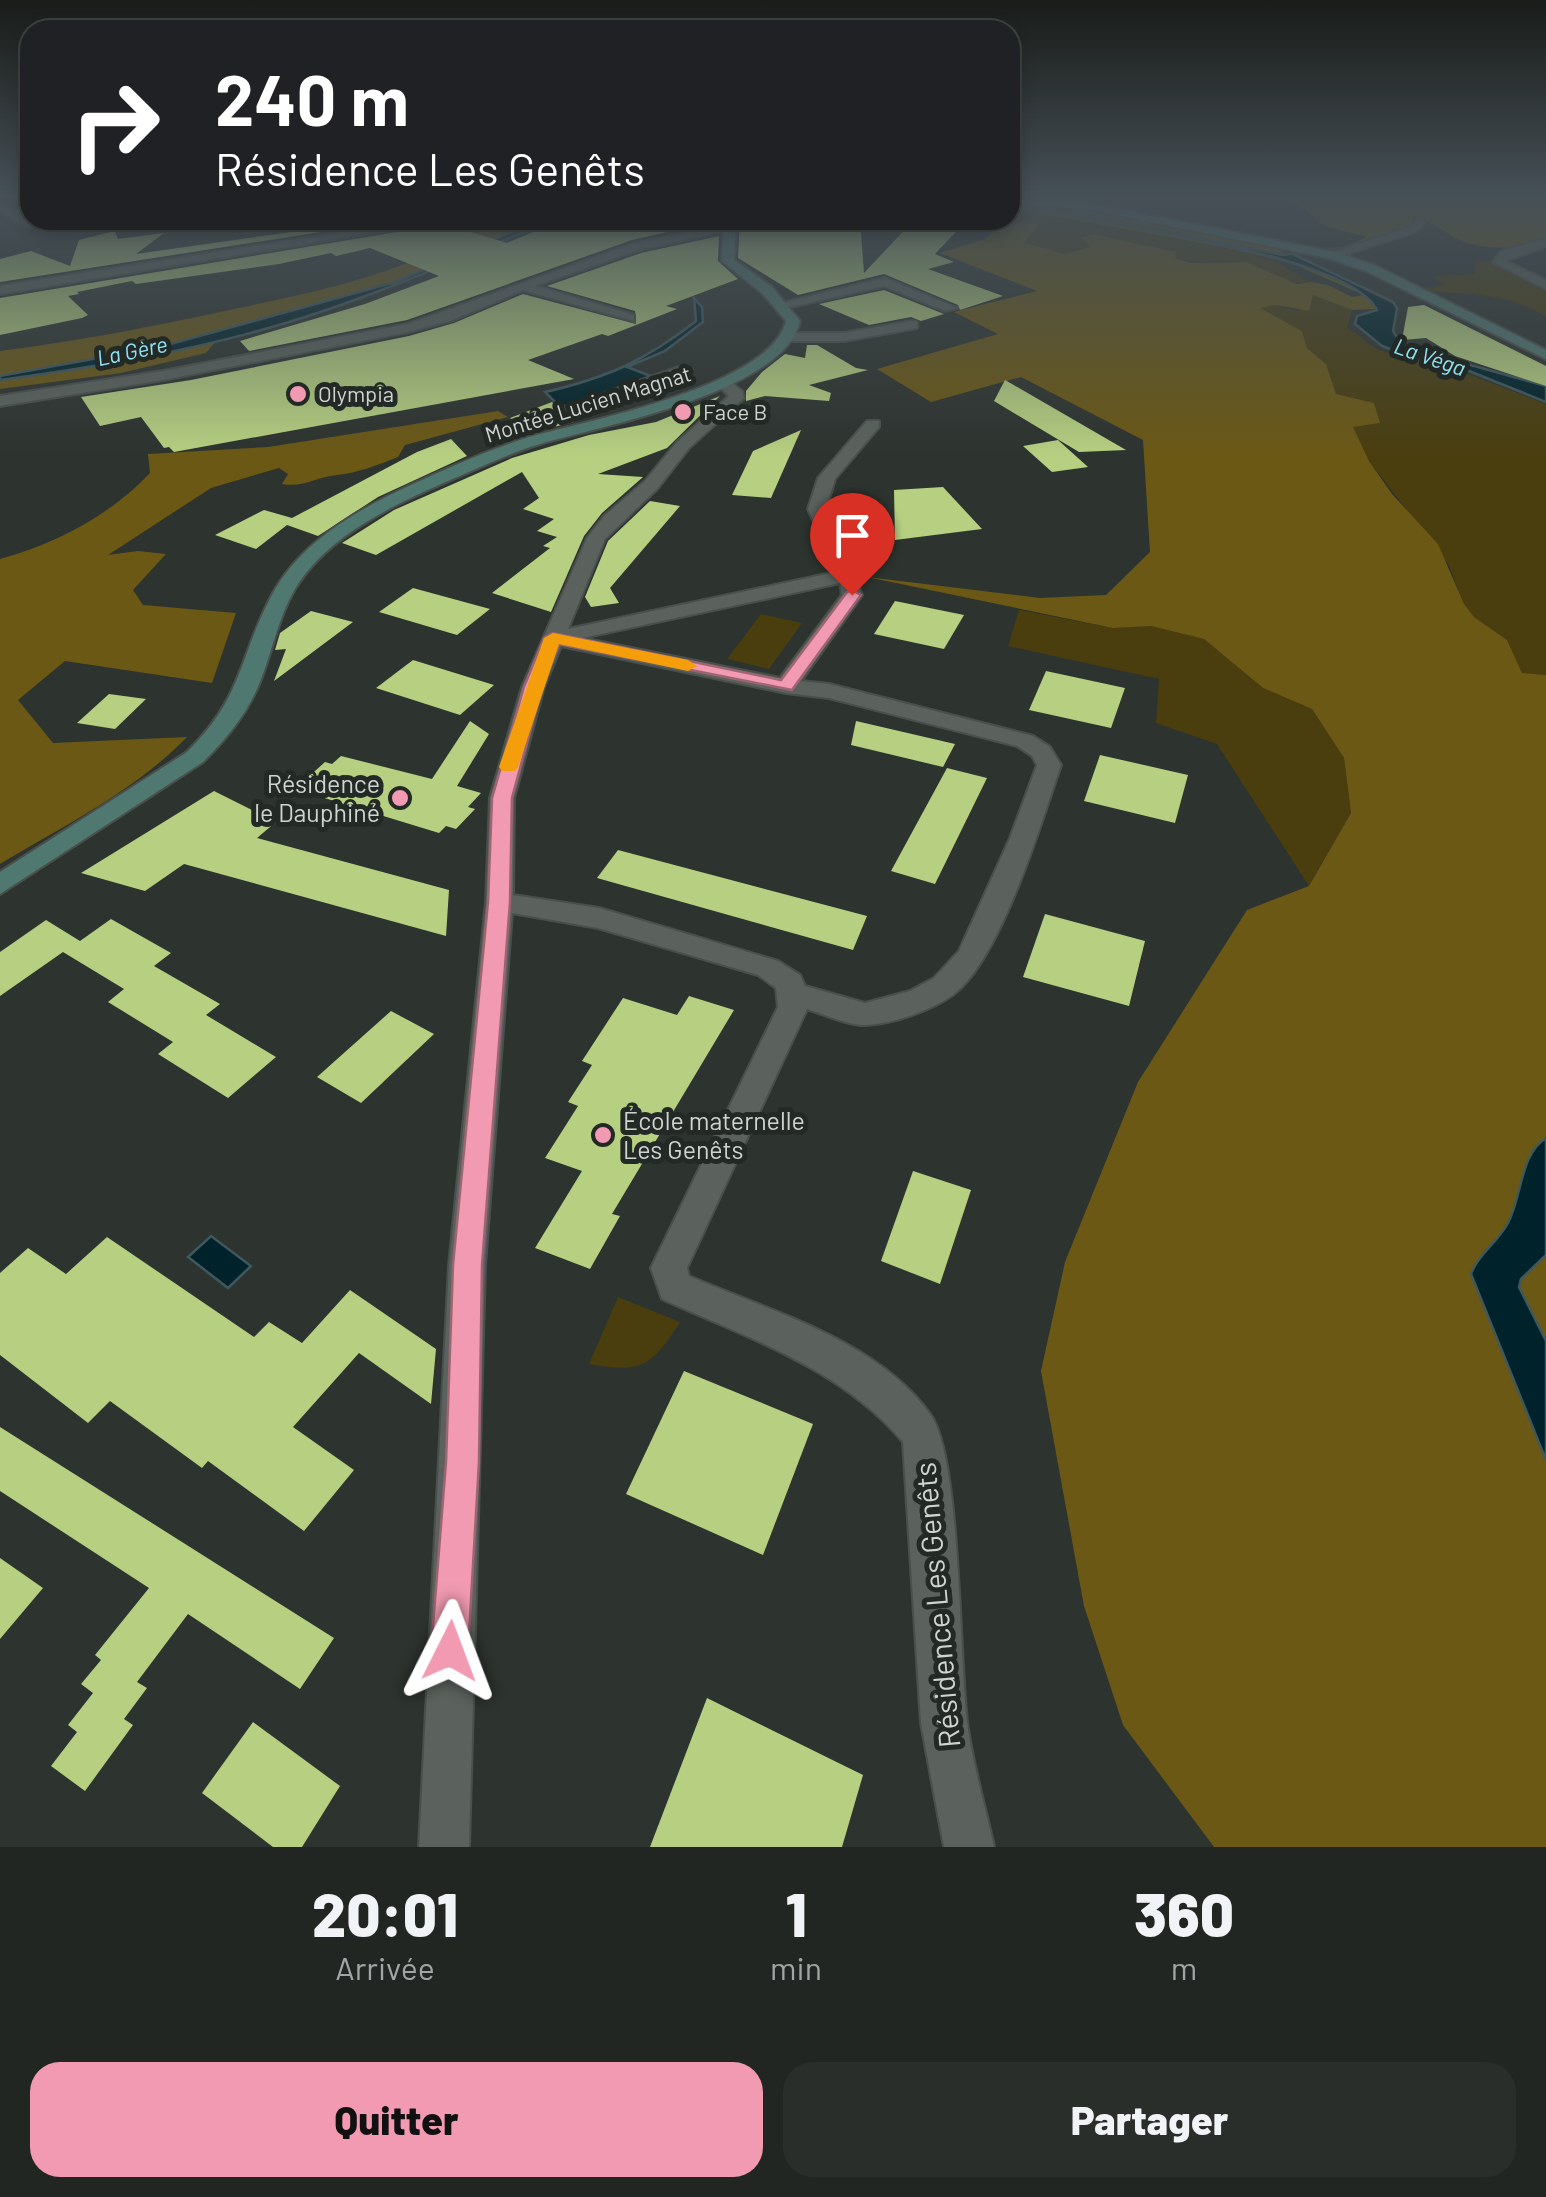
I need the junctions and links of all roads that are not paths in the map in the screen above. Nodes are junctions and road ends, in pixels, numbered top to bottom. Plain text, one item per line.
1 (37, 284) edge
2 (527, 284) edge
3 (759, 284) edge
4 (875, 284) edge
5 (890, 284) edge
6 (1403, 284) edge
7 (522, 286) junction
8 (0, 290) edge
9 (781, 305) junction
10 (950, 308) dead end
11 (629, 318) dead end
12 (912, 325) dead end
13 (789, 337) junction
14 (1546, 355) edge
15 (685, 369) dead end
16 (724, 384) junction
17 (0, 402) edge
18 (570, 408) dead end
19 (873, 424) dead end
20 (843, 576) junction
21 (553, 638) junction
22 (786, 686) junction
23 (0, 885) edge
24 (499, 902) junction
25 (793, 994) junction
26 (444, 1847) edge
27 (969, 1847) edge

1 - 8 street
2 - 7 street
3 - 9 main road
4 - 9 street
5 - 10 street
6 - 14 main road
7 - 11 street
7 - 17 street
9 - 13 main road
12 - 13 street
13 - 16 main road, Montée Lucien Magnat
15 - 18 street
16 - 21 street
16 - 23 main road, Montée Lucien Magnat
19 - 20 street
20 - 21 street
20 - 22 street
21 - 22 street
21 - 24 street
22 - 25 street
24 - 25 street
24 - 26 street
25 - 27 street, Résidence Les Genêts

